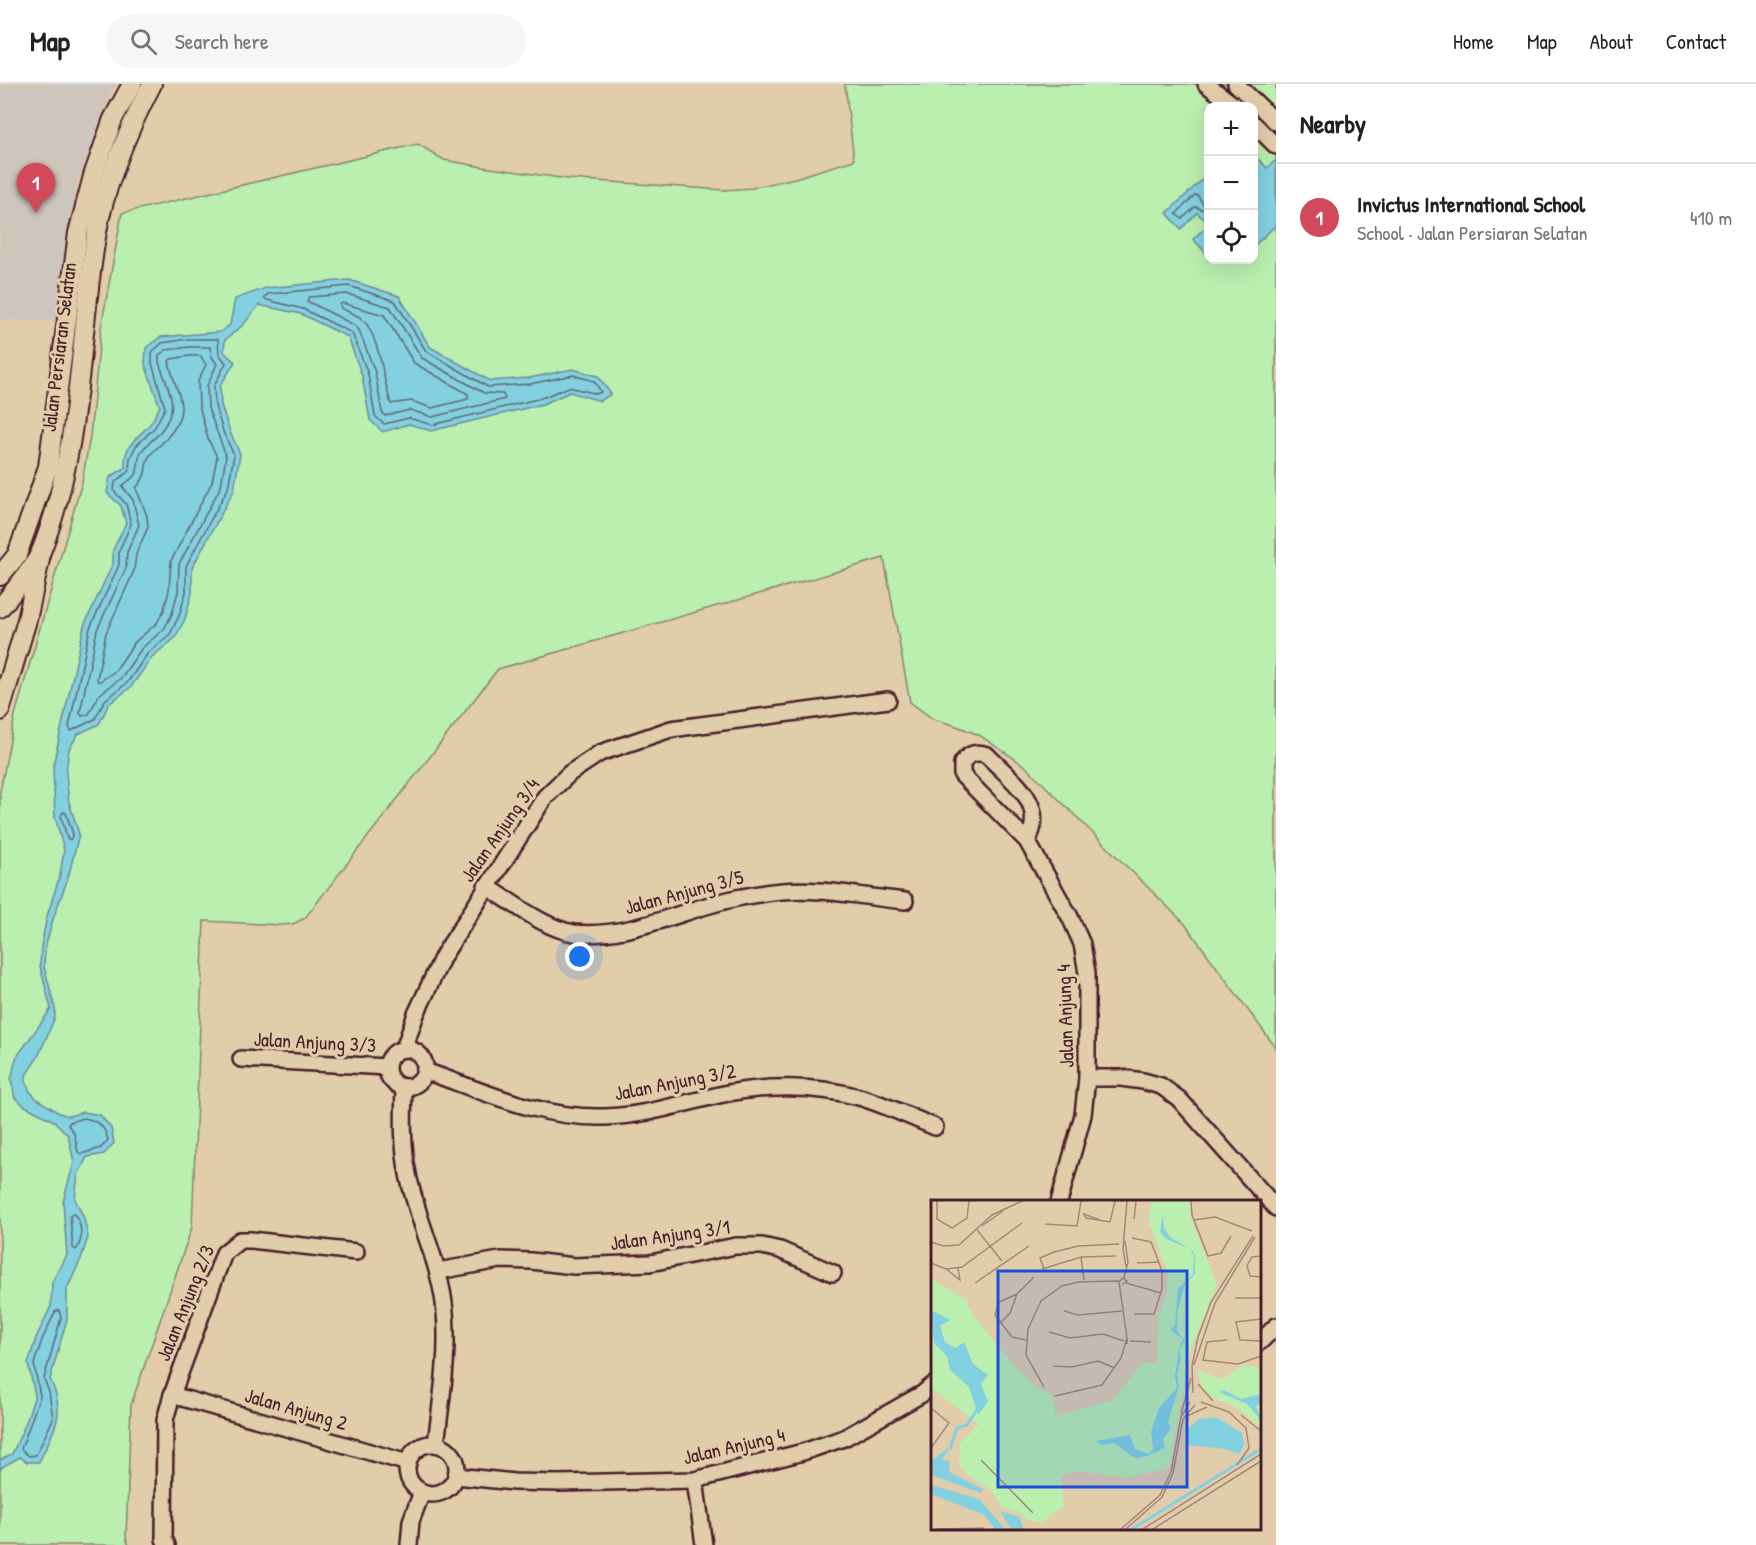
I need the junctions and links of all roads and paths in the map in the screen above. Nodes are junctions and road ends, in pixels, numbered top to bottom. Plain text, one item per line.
1 (132, 84) edge
2 (153, 84) edge
3 (1206, 84) edge
4 (1236, 84) edge
5 (1230, 102) edge
6 (1276, 122) edge
7 (1258, 128) edge
8 (1276, 146) edge
9 (22, 541) junction
10 (41, 552) junction
11 (0, 560) edge
12 (0, 576) edge
13 (0, 608) edge
14 (888, 700) dead end
15 (0, 711) edge
16 (1027, 841) junction
17 (486, 886) junction
18 (905, 901) dead end
19 (404, 1049) junction
20 (241, 1059) dead end
21 (387, 1067) junction
22 (425, 1071) junction
23 (1088, 1078) junction
24 (404, 1087) junction
25 (934, 1127) dead end
26 (1257, 1197) edge
27 (1060, 1200) edge
28 (1276, 1208) edge
29 (356, 1252) dead end
30 (438, 1271) junction
31 (833, 1273) dead end
32 (1276, 1326) edge
33 (1261, 1341) edge
34 (931, 1387) edge
35 (172, 1395) junction
36 (436, 1444) junction
37 (408, 1462) junction
38 (456, 1476) junction
39 (695, 1480) junction
40 (423, 1492) junction
41 (167, 1545) edge
42 (408, 1545) edge
43 (704, 1545) edge

1 - 9 street, Jalan Persiaran Selatan
2 - 10 street, Jalan Persiaran Selatan
3 - 5 street
4 - 6 street
7 - 8 street
9 - 11 street
9 - 12 street, Jalan Persiaran Selatan
10 - 13 street, Jalan Persiaran Selatan
10 - 15 street
14 - 17 street, Jalan Anjung 3/4
16 - 16 street, Jalan Anjung 4
16 - 23 street, Jalan Anjung 4
17 - 18 street, Jalan Anjung 3/5
17 - 19 street, Jalan Anjung 3/4
19 - 21 street
19 - 22 street
20 - 21 street, Jalan Anjung 3/3
21 - 24 street
22 - 24 street
22 - 25 street, Jalan Anjung 3/2
23 - 26 street
23 - 27 street, Jalan Anjung 4
24 - 30 street
26 - 28 street
29 - 35 street, Jalan Anjung 2/3
30 - 31 street, Jalan Anjung 3/1
30 - 36 street
32 - 33 street
34 - 39 street, Jalan Anjung 4
35 - 37 street, Jalan Anjung 2
35 - 41 street
36 - 37 street
36 - 38 street
37 - 40 street
38 - 39 street, Jalan Anjung 4
38 - 40 street
39 - 43 street
40 - 42 street

